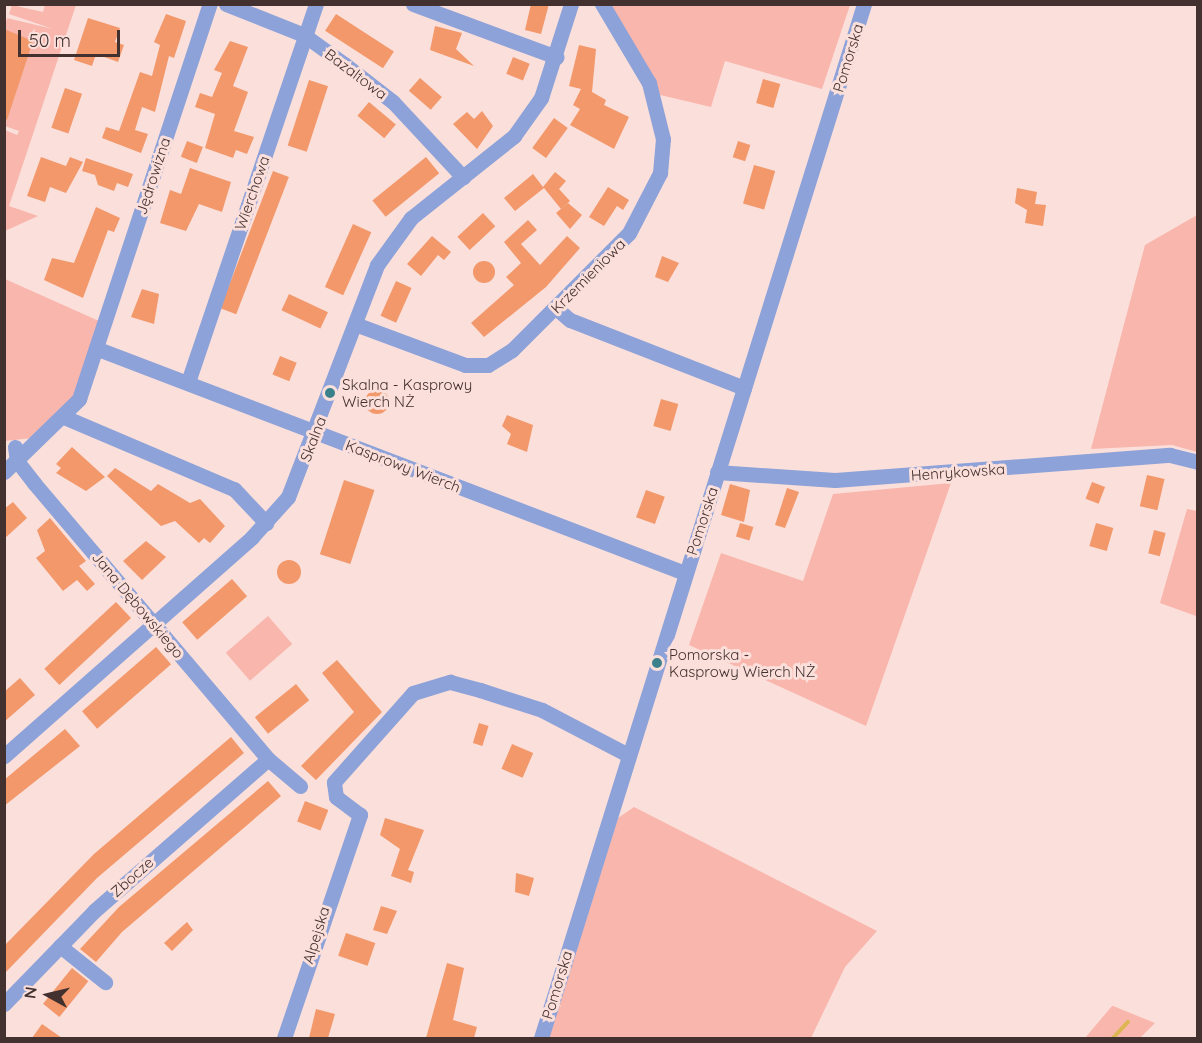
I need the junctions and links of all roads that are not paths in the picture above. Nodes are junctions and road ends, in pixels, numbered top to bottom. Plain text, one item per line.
1 (210, 4) edge
2 (226, 4) edge
3 (316, 4) edge
4 (414, 4) edge
5 (571, 4) edge
6 (602, 4) edge
7 (864, 4) edge
8 (304, 35) junction
9 (556, 57) junction
10 (463, 177) junction
11 (556, 308) junction
12 (355, 324) junction
13 (98, 349) junction
14 (188, 382) junction
15 (744, 388) junction
16 (64, 417) junction
17 (316, 432) junction
18 (12, 452) edge
19 (1197, 462) edge
20 (4, 472) edge
21 (717, 472) junction
22 (266, 523) junction
23 (685, 573) junction
24 (154, 624) junction
25 (628, 755) junction
26 (4, 756) edge
27 (268, 759) junction
28 (300, 786) dead end
29 (60, 946) junction
30 (105, 982) dead end
31 (4, 1004) edge
32 (284, 1038) edge
33 (541, 1038) edge

1 - 13 street, Jędrowizna
2 - 8 street, Bazaltowa
3 - 8 street, Wierchowa
4 - 9 street
5 - 9 street, Skalna
6 - 11 street, Krzemieniowa
7 - 15 street, Pomorska
8 - 10 street, Bazaltowa
8 - 14 street, Wierchowa
9 - 10 street, Skalna
10 - 12 street, Skalna
11 - 12 street, Krzemieniowa
11 - 15 street
12 - 17 street, Skalna
13 - 14 street, Kasprowy Wierch
13 - 16 street
14 - 17 street, Kasprowy Wierch
15 - 21 street, Pomorska
16 - 18 street
16 - 22 street
17 - 22 street, Skalna
17 - 23 street, Kasprowy Wierch
18 - 20 street
18 - 24 street, Jana Dębowskiego
19 - 21 street, Henrykowska
21 - 23 street, Pomorska
22 - 24 street, Skalna
23 - 25 street, Pomorska
24 - 26 street, Skalna
24 - 27 street, Jana Dębowskiego
25 - 32 street, Alpejska
25 - 33 street, Pomorska
27 - 28 street, Jana Dębowskiego
27 - 29 street, Zbocze
29 - 30 street
29 - 31 street, Zbocze

